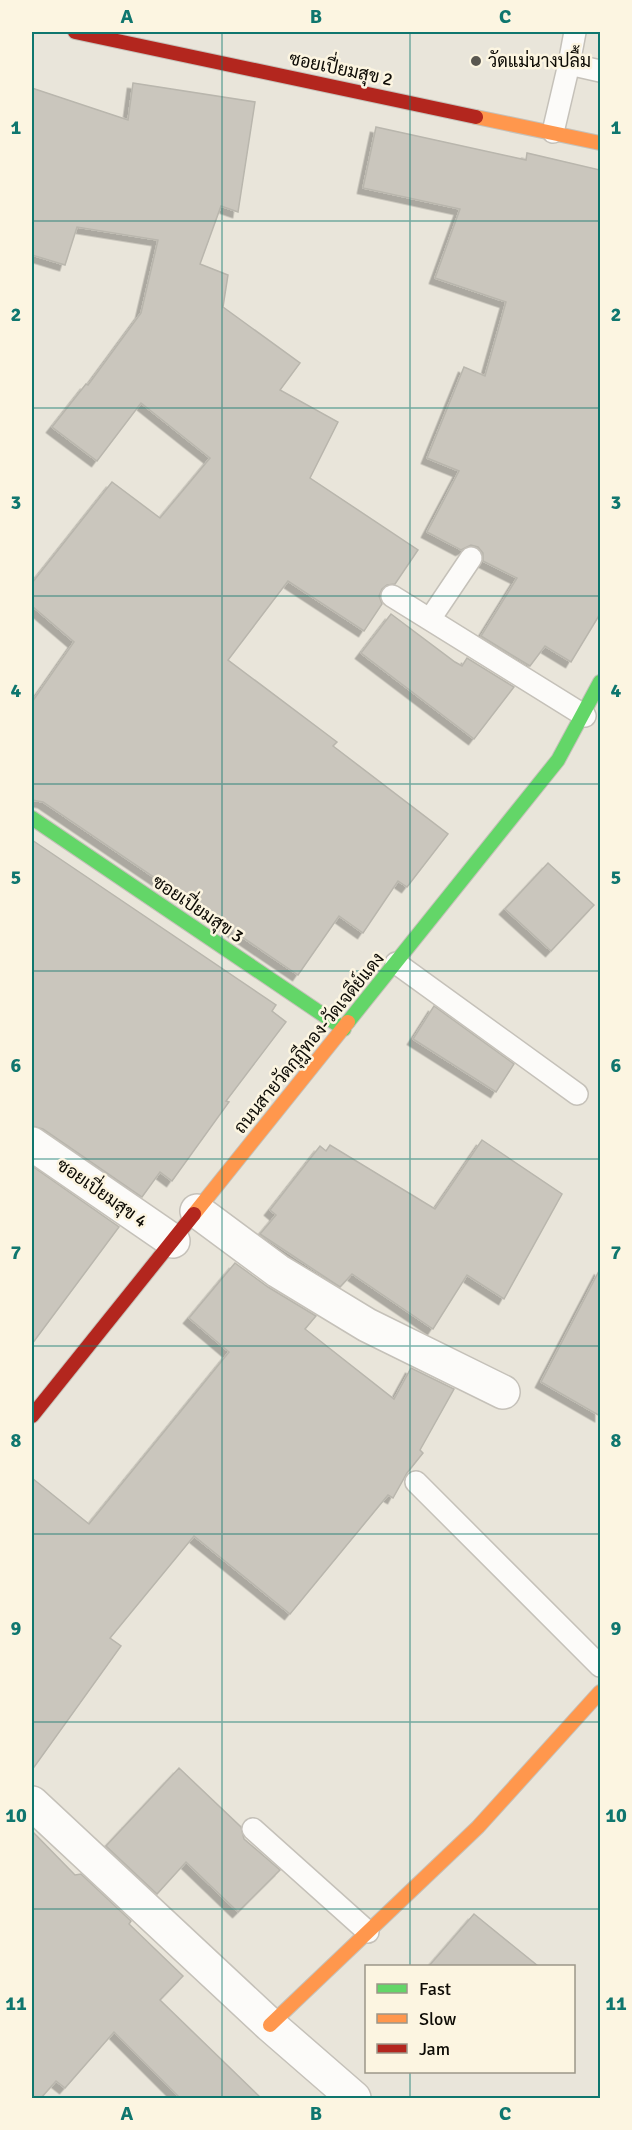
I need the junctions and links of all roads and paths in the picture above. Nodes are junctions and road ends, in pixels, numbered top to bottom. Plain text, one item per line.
1 (75, 32) edge
2 (575, 32) edge
3 (568, 64) junction
4 (600, 71) edge
5 (553, 132) junction
6 (600, 142) edge
7 (471, 558) dead end
8 (392, 596) dead end
9 (430, 619) junction
10 (600, 682) edge
11 (585, 716) junction
12 (32, 818) edge
13 (396, 963) junction
14 (344, 1029) junction
15 (577, 1094) dead end
16 (32, 1144) edge
17 (197, 1211) junction
18 (173, 1242) junction
19 (503, 1392) dead end
20 (32, 1416) edge
21 (416, 1482) dead end
22 (600, 1666) edge
23 (600, 1692) edge
24 (32, 1803) edge
25 (253, 1829) dead end
26 (368, 1932) junction
27 (270, 2025) junction
28 (354, 2098) edge

1 - 5 street, ซอยเปี่ยมสุข 2
2 - 3 lane
3 - 4 lane
3 - 5 lane
5 - 6 street, ซอยเปี่ยมสุข 2
7 - 9 lane
8 - 9 lane
9 - 11 lane
10 - 11 street, ถนนสายวัดกุฎีทอง-วัดเจดีย์แดง
11 - 13 street, ถนนสายวัดกุฎีทอง-วัดเจดีย์แดง
12 - 14 street, ซอยเปี่ยมสุข 3
13 - 14 street, ถนนสายวัดกุฎีทอง-วัดเจดีย์แดง
13 - 15 lane
14 - 17 street, ถนนสายวัดกุฎีทอง-วัดเจดีย์แดง
16 - 18 street, ซอยเปี่ยมสุข 4
17 - 18 street, ถนนสายวัดกุฎีทอง-วัดเจดีย์แดง
17 - 19 street
18 - 20 street, ถนนสายวัดกุฎีทอง-วัดเจดีย์แดง
21 - 22 lane
23 - 26 street
24 - 27 street
25 - 26 lane
26 - 27 street
27 - 28 street

